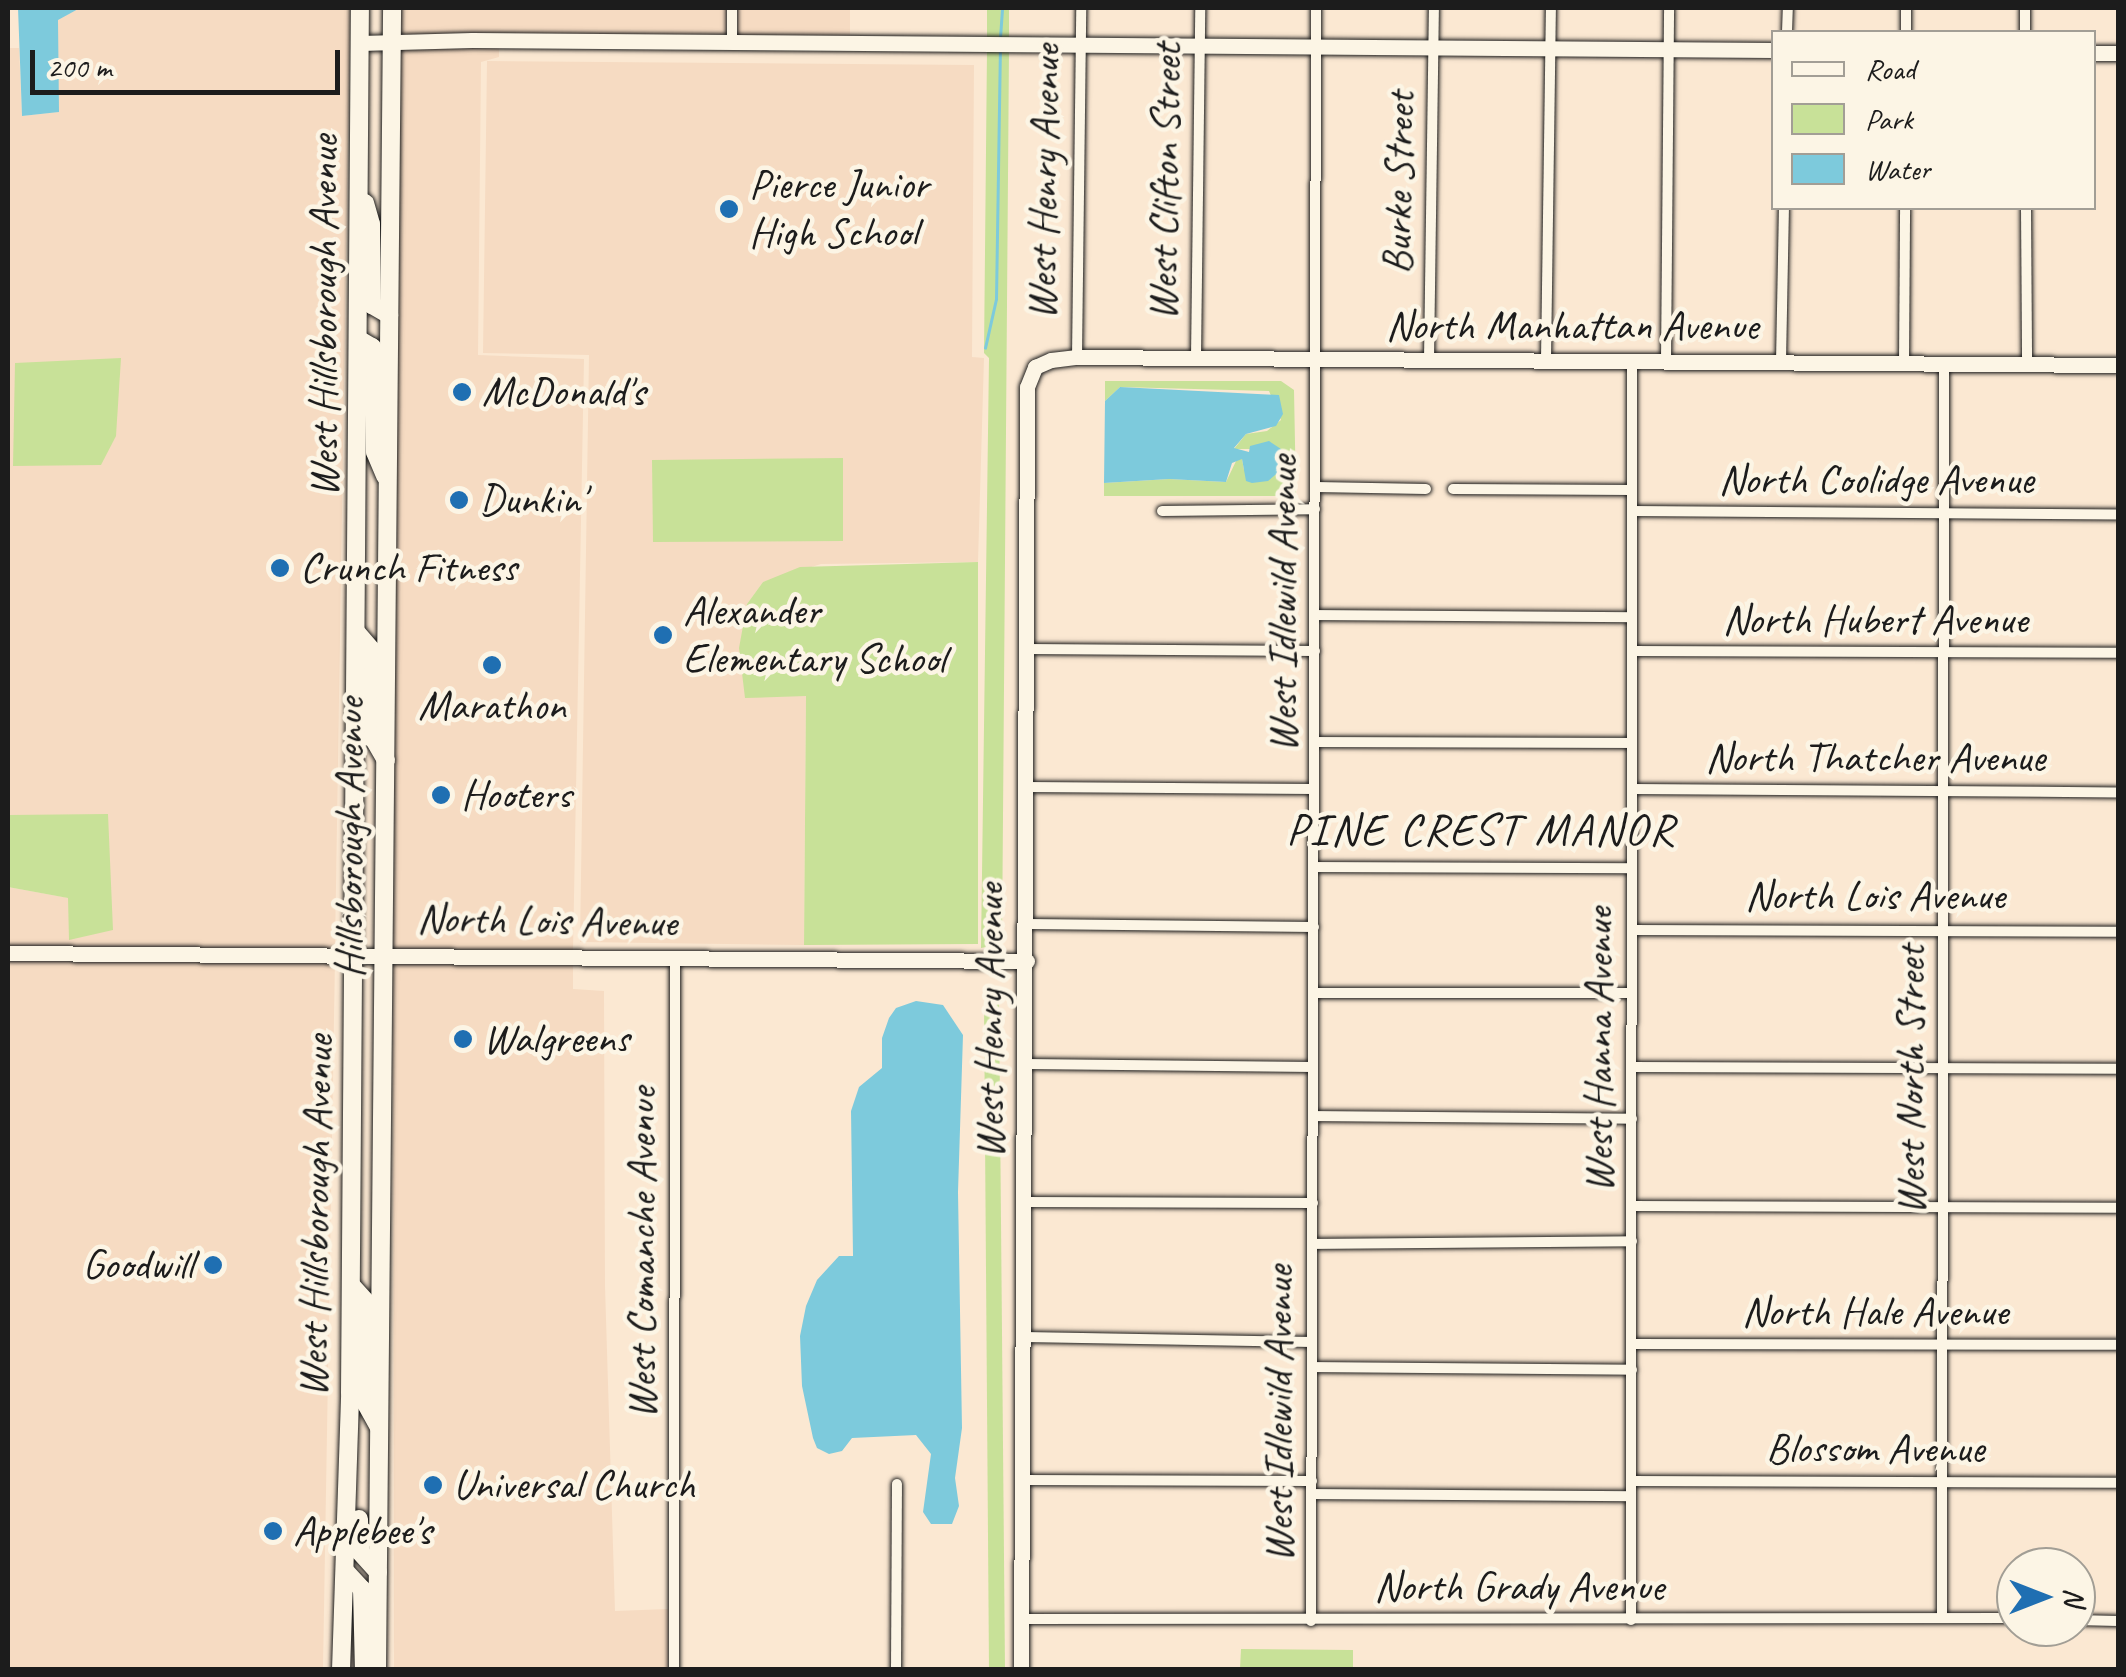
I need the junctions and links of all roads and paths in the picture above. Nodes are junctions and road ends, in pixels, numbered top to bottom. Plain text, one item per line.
1 (360, 8) edge
2 (392, 8) edge
3 (732, 8) edge
4 (1080, 8) edge
5 (1200, 8) edge
6 (1316, 8) edge
7 (1434, 8) edge
8 (1551, 8) edge
9 (1669, 8) edge
10 (391, 42) junction
11 (360, 43) junction
12 (732, 43) junction
13 (1080, 44) junction
14 (1200, 45) junction
15 (1316, 46) junction
16 (1433, 47) junction
17 (1550, 48) junction
18 (1669, 49) junction
19 (1771, 50) edge
20 (359, 189) junction
21 (1784, 210) edge
22 (1905, 210) edge
23 (2026, 210) edge
24 (389, 315) junction
25 (358, 338) junction
26 (1077, 357) junction
27 (1196, 358) junction
28 (1316, 359) junction
29 (1429, 360) junction
30 (1546, 360) junction
31 (1632, 361) junction
32 (1666, 361) junction
33 (1781, 362) junction
34 (1904, 363) junction
35 (1944, 364) junction
36 (2027, 364) junction
37 (2118, 365) edge
38 (1032, 374) joint
39 (388, 481) junction
40 (1316, 488) junction
41 (1453, 488) dead end
42 (1426, 489) dead end
43 (1632, 490) junction
44 (358, 492) junction
45 (1316, 508) junction
46 (1162, 511) dead end
47 (1632, 511) junction
48 (1944, 513) junction
49 (2118, 514) edge
50 (1315, 615) junction
51 (1632, 616) junction
52 (358, 634) junction
53 (387, 636) junction
54 (1027, 648) junction
55 (1315, 651) junction
56 (1632, 651) junction
57 (1944, 653) junction
58 (2118, 653) edge
59 (1314, 742) junction
60 (1632, 744) junction
61 (386, 760) junction
62 (1026, 787) junction
63 (1314, 789) junction
64 (1632, 789) junction
65 (1944, 791) junction
66 (2118, 792) edge
67 (1314, 867) junction
68 (1632, 868) junction
69 (1026, 924) junction
70 (1314, 927) junction
71 (1632, 930) junction
72 (1944, 931) junction
73 (2118, 932) edge
74 (8, 952) edge
75 (354, 954) junction
76 (384, 954) junction
77 (675, 957) junction
78 (1027, 962) junction
79 (1314, 993) junction
80 (1632, 993) junction
81 (1025, 1064) junction
82 (1313, 1067) junction
83 (1632, 1068) junction
84 (1943, 1068) junction
85 (2118, 1069) edge
86 (1313, 1116) junction
87 (1632, 1119) junction
88 (1024, 1202) junction
89 (1312, 1203) junction
90 (1632, 1206) junction
91 (1943, 1206) junction
92 (2118, 1208) edge
93 (1632, 1241) junction
94 (1312, 1244) junction
95 (351, 1285) junction
96 (1024, 1337) junction
97 (1312, 1342) junction
98 (1632, 1344) junction
99 (1943, 1344) junction
100 (2118, 1345) edge
101 (1312, 1367) junction
102 (1632, 1370) junction
103 (350, 1405) junction
104 (379, 1428) junction
105 (1023, 1480) junction
106 (1312, 1480) junction
107 (1631, 1481) junction
108 (1942, 1482) junction
109 (2118, 1483) edge
110 (897, 1484) dead end
111 (1311, 1494) junction
112 (1631, 1496) junction
113 (346, 1572) junction
114 (378, 1572) junction
115 (1942, 1616) junction
116 (1996, 1617) edge
117 (1022, 1620) junction
118 (1631, 1620) junction
119 (1311, 1621) junction
120 (341, 1670) edge
121 (364, 1670) edge
122 (377, 1670) edge
123 (674, 1670) edge
124 (896, 1670) edge
125 (1021, 1670) edge

1 - 11 main road
2 - 10 main road, Hillsborough Avenue
3 - 12 street
4 - 13 street, West Henry Avenue
5 - 14 street, West Clifton Street
6 - 15 street, West Idlewild Avenue
7 - 16 street, Burke Street
8 - 17 street
9 - 18 street
10 - 11 street
10 - 12 street
10 - 24 main road, Hillsborough Avenue
11 - 20 main road, West Hillsborough Avenue
12 - 13 street
13 - 14 street
13 - 26 street, West Henry Avenue
14 - 15 street
14 - 27 street, West Clifton Street
15 - 16 street
15 - 28 street, West Idlewild Avenue
16 - 17 street
16 - 29 street, Burke Street
17 - 18 street
17 - 30 street
18 - 19 street
18 - 32 street
20 - 24 main road
20 - 25 main road, West Hillsborough Avenue
21 - 33 street
22 - 34 street
23 - 36 street
24 - 39 main road, Hillsborough Avenue
25 - 39 main road
25 - 44 main road, West Hillsborough Avenue
26 - 27 street, North Manhattan Avenue
26 - 38 street, North Manhattan Avenue
27 - 28 street, North Manhattan Avenue
28 - 29 street, North Manhattan Avenue
28 - 40 street, West Idlewild Avenue
29 - 30 street, North Manhattan Avenue
30 - 31 street, North Manhattan Avenue
31 - 32 street, North Manhattan Avenue
31 - 43 street, West Hanna Avenue
32 - 33 street, North Manhattan Avenue
33 - 34 street, North Manhattan Avenue
34 - 35 street, North Manhattan Avenue
35 - 36 street, North Manhattan Avenue
35 - 48 street, West North Street
36 - 37 street, North Manhattan Avenue
38 - 54 street, West Henry Avenue
39 - 53 main road, Hillsborough Avenue
40 - 42 street
40 - 45 street, West Idlewild Avenue
41 - 43 street
43 - 47 street, West Hanna Avenue
44 - 52 main road, West Hillsborough Avenue
44 - 53 main road
45 - 46 street
45 - 50 street, West Idlewild Avenue
47 - 48 street, North Coolidge Avenue
47 - 51 street, West Hanna Avenue
48 - 49 street, North Coolidge Avenue
48 - 57 street, West North Street
50 - 51 street
50 - 55 street, West Idlewild Avenue
51 - 56 street, West Hanna Avenue
52 - 61 main road
52 - 75 main road, West Hillsborough Avenue
53 - 61 main road, Hillsborough Avenue
54 - 55 street
54 - 62 street, West Henry Avenue
55 - 59 street, West Idlewild Avenue
56 - 57 street, North Hubert Avenue
56 - 60 street, West Hanna Avenue
57 - 58 street, North Hubert Avenue
57 - 65 street, West North Street
59 - 60 street
59 - 63 street, West Idlewild Avenue
60 - 64 street, West Hanna Avenue
61 - 76 main road, Hillsborough Avenue
62 - 63 street
62 - 69 street, West Henry Avenue
63 - 67 street, West Idlewild Avenue
64 - 65 street, North Thatcher Avenue
64 - 68 street, West Hanna Avenue
65 - 66 street, North Thatcher Avenue
65 - 72 street, West North Street
67 - 68 street
67 - 70 street, West Idlewild Avenue
68 - 71 street, West Hanna Avenue
69 - 70 street
69 - 78 street, West Henry Avenue
70 - 79 street, West Idlewild Avenue
71 - 72 street, North Lois Avenue
71 - 80 street, West Hanna Avenue
72 - 73 street, North Lois Avenue
72 - 84 street, West North Street
74 - 75 street, North Lois Avenue
75 - 76 street, North Lois Avenue
75 - 95 main road, West Hillsborough Avenue
76 - 77 street, North Lois Avenue
76 - 104 main road, Hillsborough Avenue
77 - 78 street, North Lois Avenue
77 - 123 street, West Comanche Avenue
78 - 81 street, West Henry Avenue
79 - 80 street
79 - 82 street, West Idlewild Avenue
80 - 83 street, West Hanna Avenue
81 - 82 street
81 - 88 street, West Henry Avenue
82 - 86 street, West Idlewild Avenue
83 - 84 street
83 - 87 street, West Hanna Avenue
84 - 85 street
84 - 91 street, West North Street
86 - 87 street
86 - 89 street, West Idlewild Avenue
87 - 90 street, West Hanna Avenue
88 - 89 street
88 - 96 street, West Henry Avenue
89 - 94 street, West Idlewild Avenue
90 - 91 street
90 - 93 street, West Hanna Avenue
91 - 92 street
91 - 99 street, West North Street
93 - 94 street
93 - 98 street, West Hanna Avenue
94 - 97 street, West Idlewild Avenue
95 - 103 main road, West Hillsborough Avenue
95 - 104 main road
96 - 97 street
96 - 105 street, West Henry Avenue
97 - 101 street, West Idlewild Avenue
98 - 99 street, North Hale Avenue
98 - 102 street, West Hanna Avenue
99 - 100 street, North Hale Avenue
99 - 108 street, West North Street
101 - 102 street
101 - 106 street, West Idlewild Avenue
102 - 107 street, West Hanna Avenue
103 - 113 main road, West Hillsborough Avenue
103 - 114 main road
104 - 114 main road, Hillsborough Avenue
105 - 106 street
105 - 117 street, West Henry Avenue
106 - 111 street, West Idlewild Avenue
107 - 108 street, Blossom Avenue
107 - 112 street, West Hanna Avenue
108 - 109 street, Blossom Avenue
108 - 115 street, West North Street
110 - 124 street
111 - 112 street
111 - 119 street, West Idlewild Avenue
112 - 118 street, West Hanna Avenue
113 - 120 main road, West Hillsborough Avenue
113 - 121 main road
114 - 122 main road, Hillsborough Avenue
115 - 116 street, North Grady Avenue
115 - 118 street, North Grady Avenue
117 - 119 street, North Grady Avenue
117 - 125 street, West Henry Avenue
118 - 119 street, North Grady Avenue

